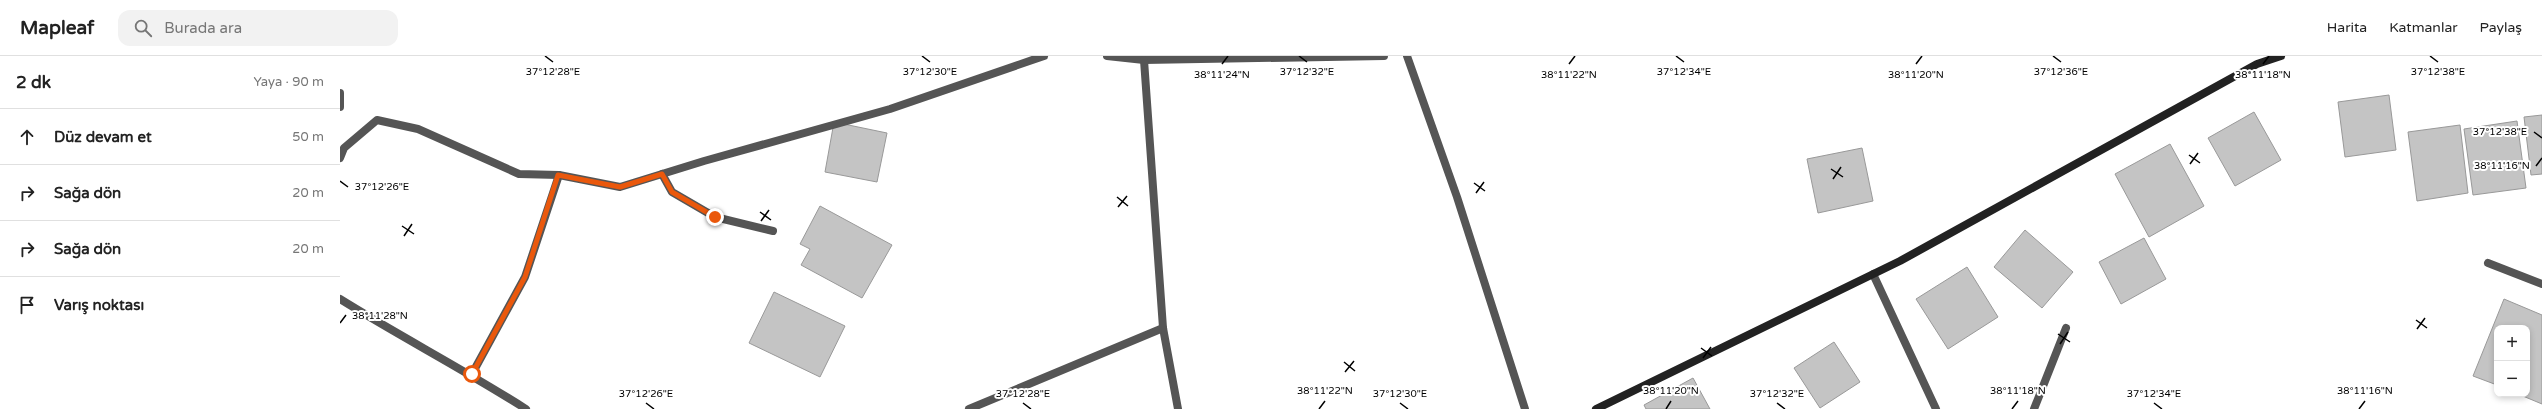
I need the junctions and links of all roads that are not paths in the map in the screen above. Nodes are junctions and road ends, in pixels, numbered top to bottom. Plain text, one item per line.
1 (1044, 56) edge
2 (1107, 56) edge
3 (1384, 56) edge
4 (1407, 56) edge
5 (2281, 56) edge
6 (1144, 60) junction
7 (340, 93) edge
8 (340, 107) edge
9 (342, 146) edge
10 (340, 158) edge
11 (662, 174) junction
12 (558, 175) junction
13 (773, 231) dead end
14 (2488, 263) dead end
15 (1873, 274) junction
16 (2542, 284) edge
17 (340, 299) edge
18 (1164, 328) junction
19 (2066, 328) dead end
20 (472, 374) junction
21 (526, 409) edge
22 (969, 409) edge
23 (1178, 409) edge
24 (1525, 409) edge
25 (1596, 409) edge
26 (1936, 409) edge
27 (2034, 409) edge

1 - 11 street
2 - 6 street
3 - 6 street
4 - 24 street
5 - 15 main road
6 - 18 street
7 - 8 street
9 - 10 street
9 - 12 street
11 - 12 street
11 - 13 street
12 - 20 street
14 - 16 street
15 - 25 main road
15 - 26 street
17 - 20 street
18 - 22 street
18 - 23 street
19 - 27 street
20 - 21 street

